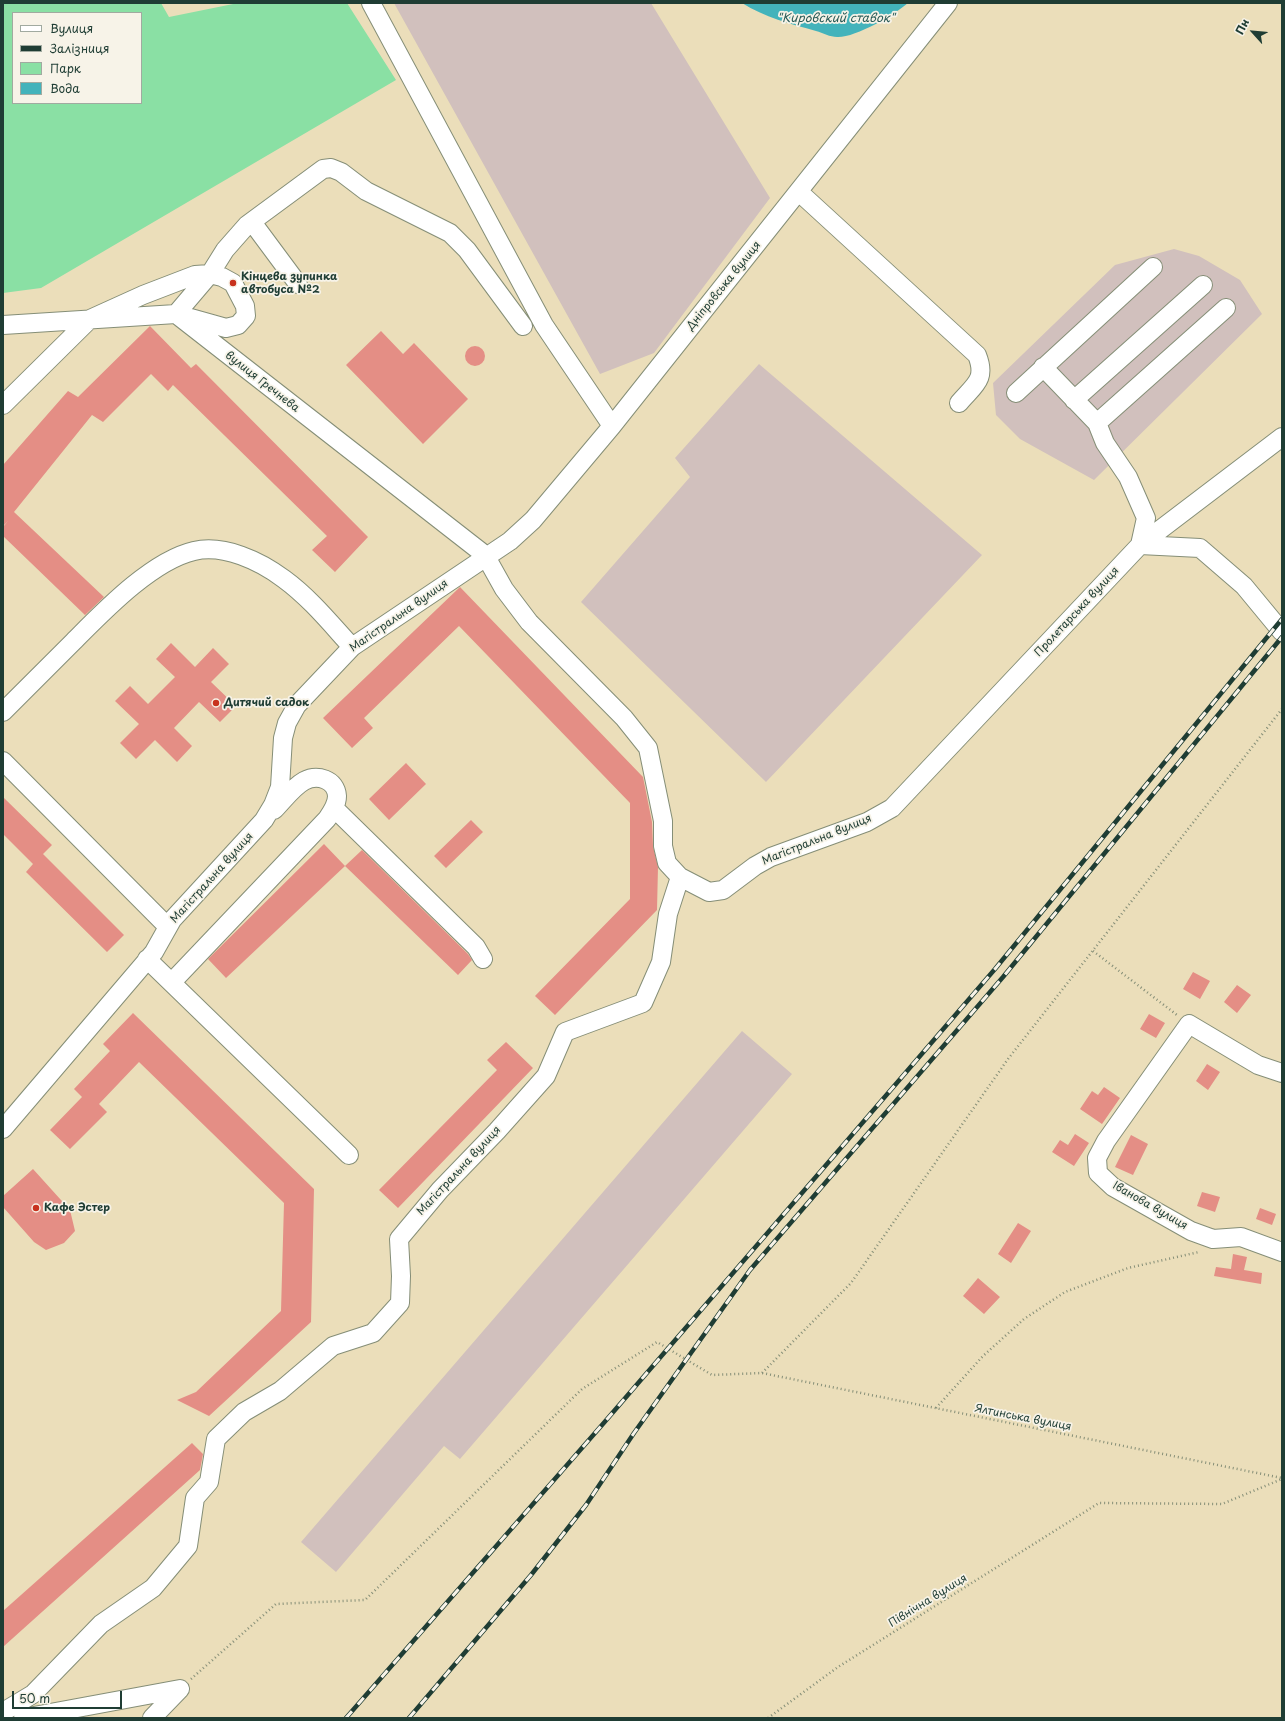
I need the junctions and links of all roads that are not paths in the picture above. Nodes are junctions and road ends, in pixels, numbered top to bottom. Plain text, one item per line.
1 (371, 3) edge
2 (948, 3) edge
3 (799, 192) junction
4 (252, 222) junction
5 (1153, 267) dead end
6 (210, 274) junction
7 (298, 284) dead end
8 (1203, 285) dead end
9 (1226, 308) dead end
10 (176, 314) junction
11 (90, 319) junction
12 (3, 325) edge
13 (523, 326) dead end
14 (1043, 367) junction
15 (1016, 392) dead end
16 (1074, 400) junction
17 (959, 403) dead end
18 (3, 405) edge
19 (1097, 423) junction
20 (612, 426) junction
21 (1282, 437) edge
22 (1140, 545) junction
23 (486, 555) junction
24 (1282, 632) edge
25 (352, 647) junction
26 (3, 712) edge
27 (3, 761) edge
28 (334, 808) junction
29 (892, 808) joint
30 (264, 820) junction
31 (680, 878) junction
32 (168, 926) junction
33 (482, 959) dead end
34 (147, 960) junction
35 (172, 982) junction
36 (1282, 1073) edge
37 (3, 1129) edge
38 (349, 1155) dead end
39 (1282, 1252) edge
40 (3, 1712) edge
41 (23, 1718) edge
42 (152, 1718) edge

1 - 20 street
2 - 3 street, Дніпровська вулиця
3 - 17 street
3 - 20 street, Дніпровська вулиця
4 - 6 street
4 - 7 street
4 - 13 street
5 - 14 street
6 - 10 street
6 - 10 street
6 - 11 street
8 - 16 street
9 - 19 street
10 - 11 street
10 - 23 street, вулиця Гречнева
11 - 12 street
11 - 18 street
14 - 15 street
14 - 16 street
16 - 19 street
19 - 22 street
20 - 23 street, Дніпровська вулиця
21 - 22 street, Пролетарська вулиця
22 - 24 street
22 - 29 street, Пролетарська вулиця
23 - 25 street, Магістральна вулиця
23 - 31 street, Магістральна вулиця
25 - 26 street
25 - 30 street, Магістральна вулиця
27 - 32 street
28 - 30 street
28 - 33 street
28 - 35 street
29 - 31 street, Магістральна вулиця
30 - 32 street, Магістральна вулиця
31 - 40 street, Магістральна вулиця
32 - 34 street, Магістральна вулиця
34 - 35 street
34 - 37 street, Магістральна вулиця
35 - 38 street
36 - 39 street, Іванова вулиця
41 - 42 street

